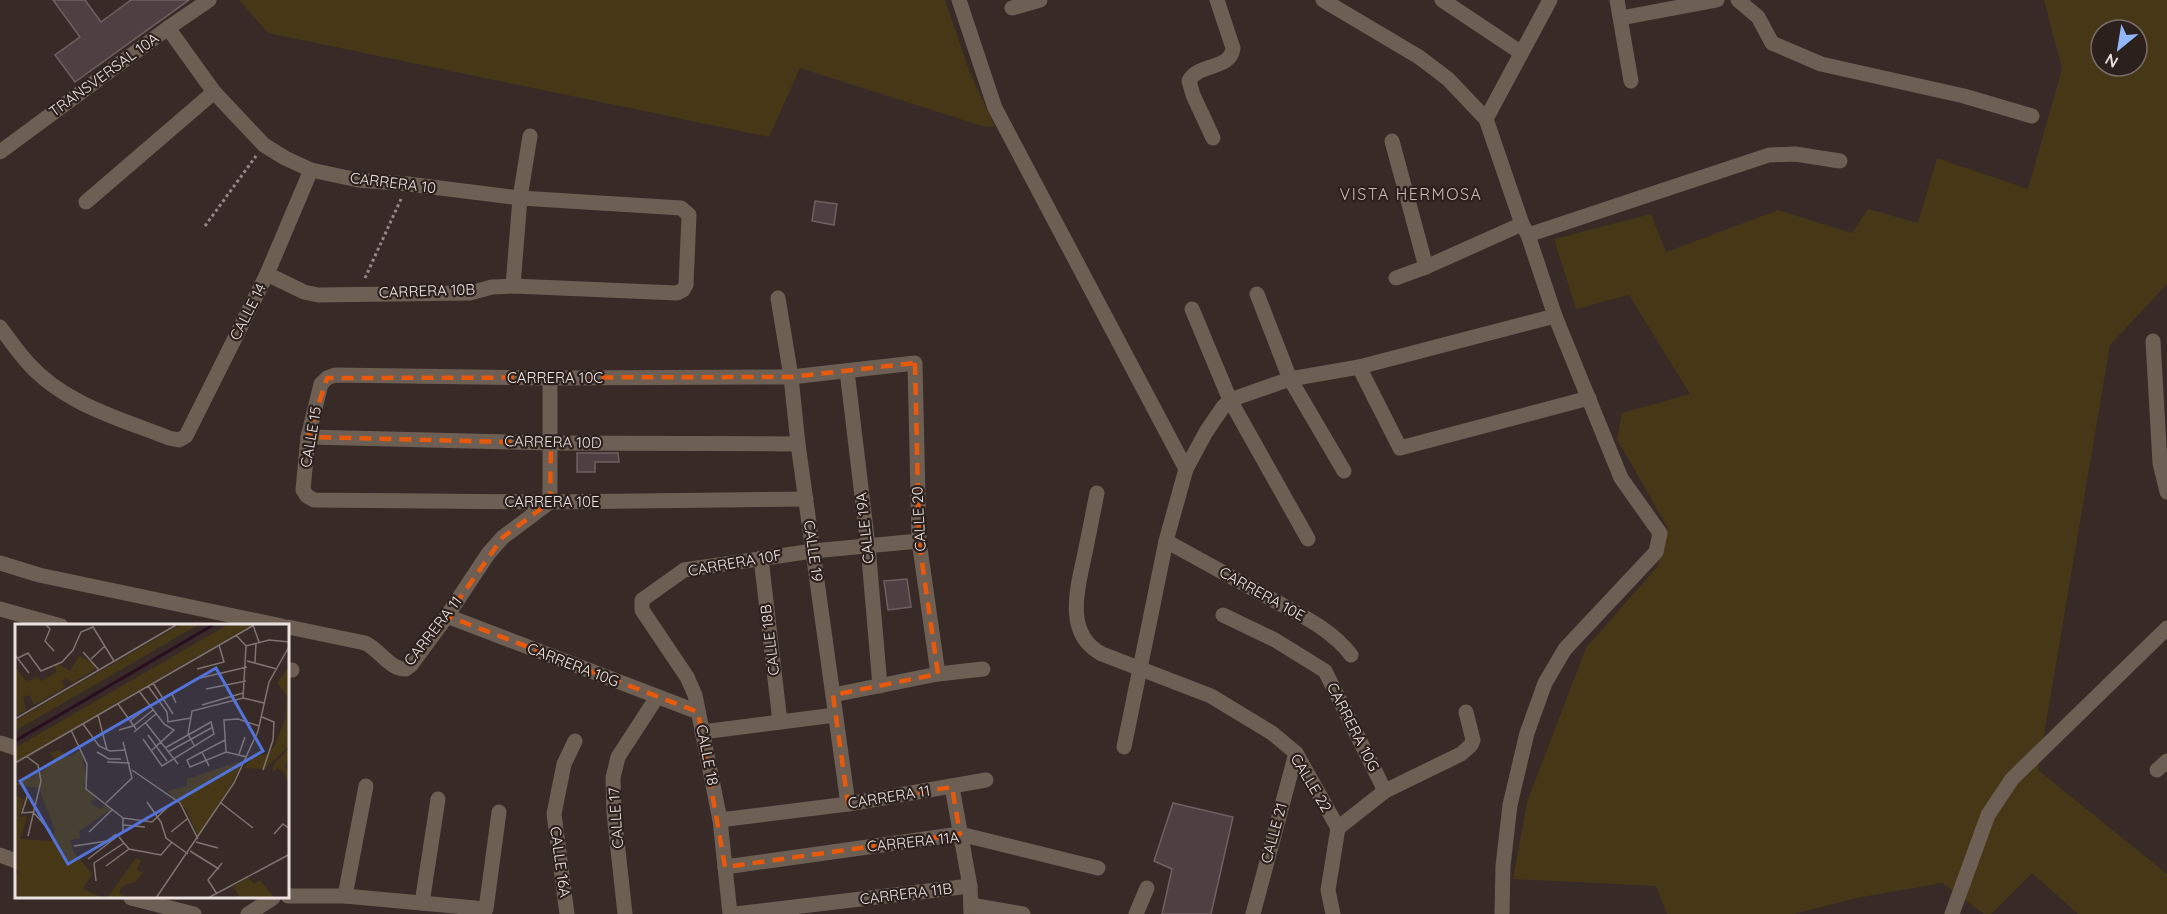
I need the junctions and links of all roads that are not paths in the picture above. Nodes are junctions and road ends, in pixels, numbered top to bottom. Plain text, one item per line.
1 (209, 0) edge
2 (959, 0) edge
3 (1040, 0) edge
4 (1217, 0) edge
5 (1323, 0) edge
6 (1442, 0) edge
7 (1550, 0) edge
8 (1617, 0) edge
9 (1717, 0) edge
10 (1738, 0) edge
11 (1012, 8) dead end
12 (1621, 18) junction
13 (168, 28) junction
14 (1520, 52) junction
15 (1630, 81) dead end
16 (214, 92) junction
17 (2032, 116) dead end
18 (1486, 119) junction
19 (530, 136) dead end
20 (1213, 138) dead end
21 (1392, 141) dead end
22 (0, 152) edge
23 (1840, 161) dead end
24 (311, 170) junction
25 (520, 198) junction
26 (86, 202) dead end
27 (681, 208) joint
28 (1526, 229) junction
29 (1426, 267) junction
30 (267, 274) junction
31 (1396, 278) dead end
32 (513, 286) junction
33 (1257, 294) dead end
34 (778, 298) dead end
35 (1191, 309) dead end
36 (1555, 316) junction
37 (0, 327) edge
38 (2153, 341) dead end
39 (915, 363) joint
40 (1359, 367) junction
41 (848, 371) junction
42 (791, 377) junction
43 (549, 378) junction
44 (1290, 379) junction
45 (321, 384) joint
46 (1589, 398) junction
47 (1230, 400) junction
48 (308, 437) junction
49 (551, 443) junction
50 (798, 444) junction
51 (1186, 469) junction
52 (1344, 471) dead end
53 (303, 490) joint
54 (2167, 492) edge
55 (1097, 493) dead end
56 (806, 499) junction
57 (550, 502) junction
58 (1308, 539) dead end
59 (919, 541) junction
60 (1166, 541) junction
61 (868, 546) junction
62 (813, 551) junction
63 (761, 558) junction
64 (0, 563) edge
65 (0, 609) edge
66 (642, 610) joint
67 (1223, 615) dead end
68 (447, 616) junction
69 (55, 624) edge
70 (272, 624) edge
71 (290, 627) edge
72 (2167, 628) edge
73 (1351, 655) dead end
74 (1140, 668) junction
75 (983, 669) dead end
76 (938, 674) junction
77 (880, 686) junction
78 (832, 695) junction
79 (657, 697) junction
80 (698, 712) junction
81 (1466, 712) dead end
82 (836, 715) junction
83 (780, 722) junction
84 (702, 732) junction
85 (575, 741) dead end
86 (0, 743) edge
87 (1124, 747) dead end
88 (15, 748) edge
89 (1296, 753) junction
90 (986, 780) dead end
91 (366, 786) dead end
92 (952, 787) junction
93 (1386, 792) junction
94 (438, 799) dead end
95 (848, 804) junction
96 (499, 812) dead end
97 (720, 820) junction
98 (1338, 828) junction
99 (960, 834) junction
100 (0, 855) edge
101 (15, 861) edge
102 (725, 867) junction
103 (1098, 868) dead end
104 (970, 886) junction
105 (1147, 888) dead end
106 (1328, 890) junction
107 (290, 896) edge
108 (345, 896) junction
109 (139, 899) edge
110 (270, 899) edge
111 (422, 903) junction
112 (971, 910) edge
113 (195, 914) edge
114 (248, 914) edge
115 (567, 914) edge
116 (625, 914) edge
117 (732, 914) edge
118 (1023, 914) edge
119 (1136, 914) edge
120 (1253, 914) edge
121 (1322, 914) edge
122 (1333, 914) edge
123 (1502, 914) edge
124 (1952, 914) edge

1 - 13 street, TRANSVERSAL 10A
2 - 51 street
3 - 11 street
4 - 20 street
5 - 18 street
6 - 14 street
7 - 14 street
8 - 12 street
9 - 12 street
10 - 17 street
12 - 15 street
13 - 16 street, CARRERA 10
13 - 22 street, TRANSVERSAL 10A
14 - 18 street
16 - 24 street, CARRERA 10
16 - 26 street
18 - 28 street
19 - 25 street
21 - 29 street
23 - 28 street
24 - 25 street, CARRERA 10
24 - 30 street, CALLE 14
25 - 27 street, CARRERA 10
25 - 32 street
27 - 32 street, CARRERA 10B
28 - 29 street
28 - 36 street
29 - 31 street
30 - 32 street, CARRERA 10B
30 - 37 street, CALLE 14
33 - 44 street
34 - 42 street, CALLE 19
35 - 47 street
36 - 40 street
36 - 46 street
38 - 54 street
39 - 41 street, CARRERA 10C
39 - 59 street, CALLE 20
40 - 44 street
40 - 46 street
41 - 42 street, CARRERA 10C
41 - 61 street, CALLE 19A
42 - 43 street, CARRERA 10C
42 - 50 street, CALLE 19
43 - 45 street, CARRERA 10C
43 - 49 street
44 - 47 street
44 - 52 street
45 - 48 street, CALLE 15
46 - 123 street
47 - 51 street
47 - 58 street
48 - 49 street, CARRERA 10D
48 - 53 street, CALLE 15
49 - 50 street, CARRERA 10D
49 - 57 street
50 - 56 street, CALLE 19
51 - 60 street
53 - 57 street, CARRERA 10E
55 - 74 street, CALLE 22
56 - 57 street, CARRERA 10E
56 - 62 street, CALLE 19
57 - 68 street, CARRERA 11
59 - 61 street, CARRERA 10F
59 - 76 street, CALLE 20
60 - 73 street, CARRERA 10E
60 - 74 street
61 - 62 street, CARRERA 10F
61 - 77 street, CALLE 19A
62 - 63 street, CARRERA 10F
62 - 78 street, CALLE 19
63 - 66 street, CARRERA 10F
63 - 83 street, CALLE 18B
64 - 70 street
65 - 69 street
66 - 80 street, CALLE 18
67 - 93 street, CARRERA 10G
68 - 71 street, CARRERA 11
68 - 79 street, CARRERA 10G
72 - 124 street
74 - 87 street
74 - 89 street, CALLE 22
75 - 76 street
76 - 77 street
77 - 78 street
78 - 82 street, CALLE 19
79 - 80 street, CARRERA 10G
79 - 116 street, CALLE 17
80 - 84 street, CALLE 18
81 - 93 street
82 - 83 street
82 - 95 street, CALLE 19
83 - 84 street
84 - 97 street, CALLE 18
85 - 115 street, CALLE 16A
86 - 88 street
89 - 98 street, CALLE 22
89 - 120 street, CALLE 21
90 - 92 street, CARRERA 11
91 - 108 street
92 - 95 street, CARRERA 11
92 - 99 street
93 - 98 street
94 - 111 street
95 - 97 street, CARRERA 11
96 - 111 street
97 - 102 street, CALLE 18
98 - 106 street, CALLE 22
99 - 102 street, CARRERA 11A
99 - 103 street, CARRERA 11A
99 - 104 street
100 - 101 street
102 - 117 street, CALLE 18
104 - 112 street
104 - 117 street, CARRERA 11B
105 - 119 street
106 - 121 street
106 - 122 street, CALLE 22
107 - 108 street
108 - 111 street
109 - 113 street
110 - 114 street
112 - 118 street

